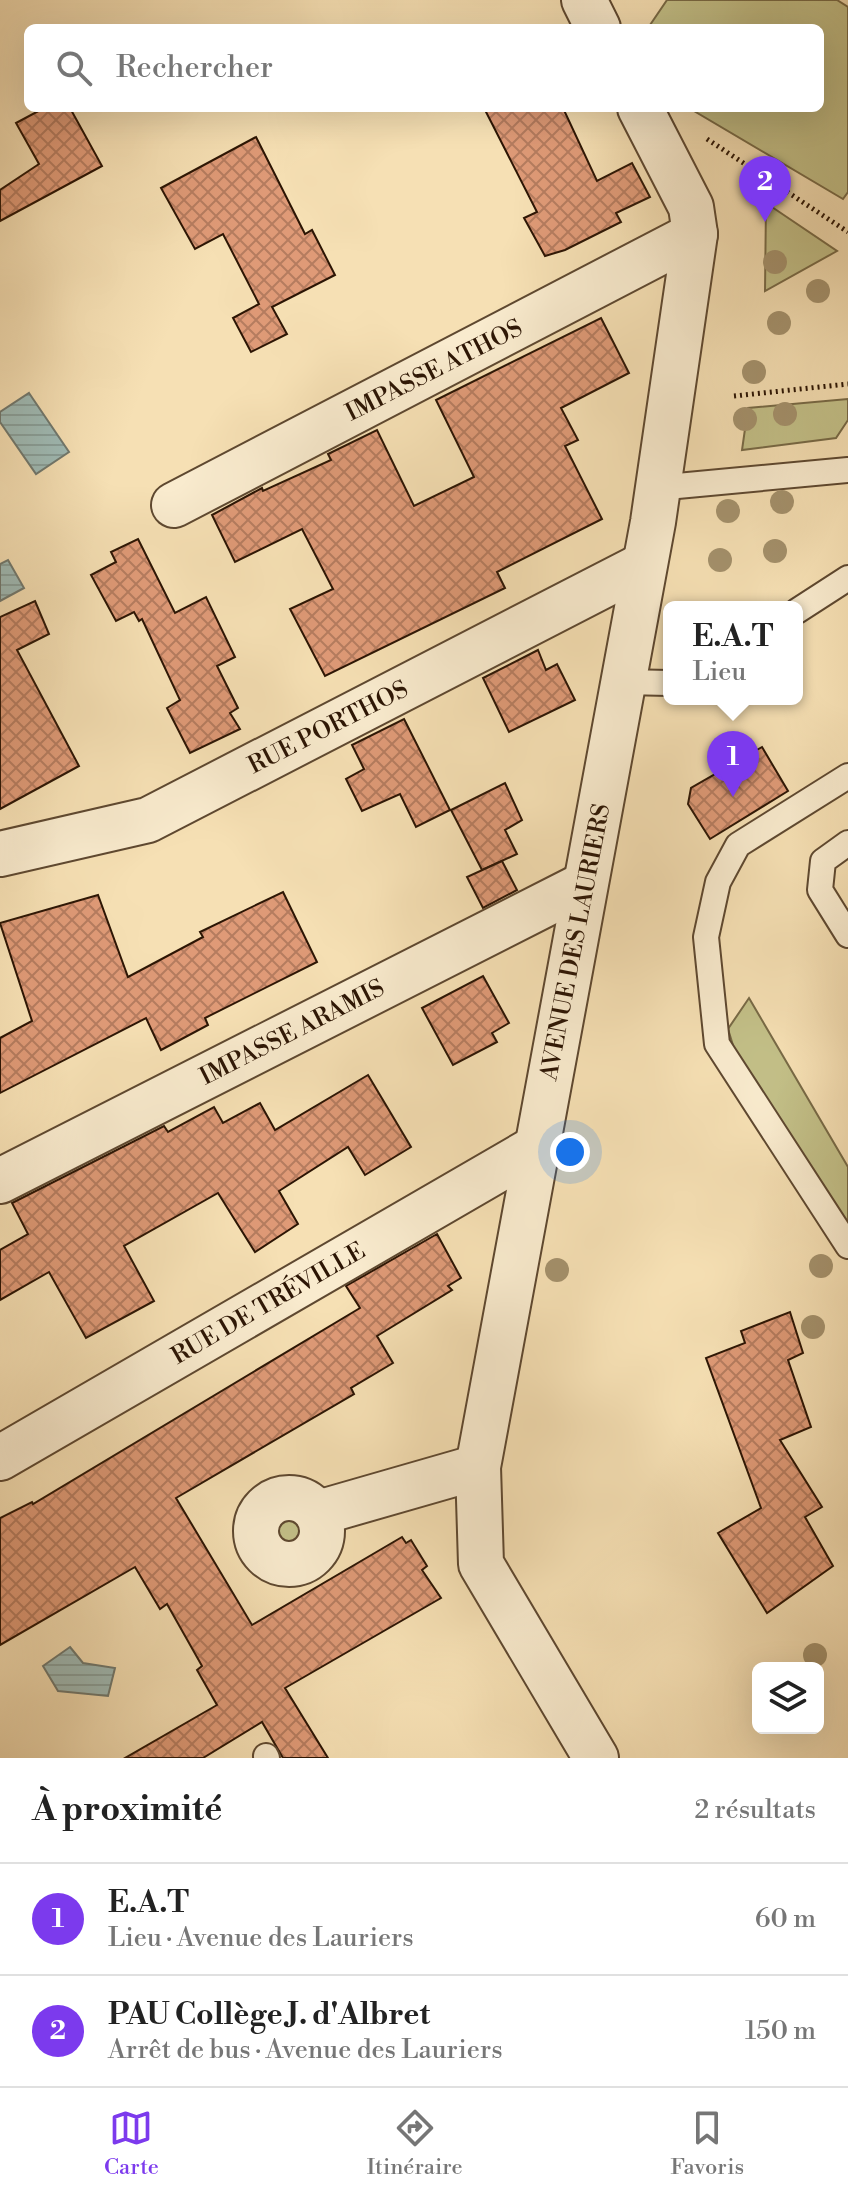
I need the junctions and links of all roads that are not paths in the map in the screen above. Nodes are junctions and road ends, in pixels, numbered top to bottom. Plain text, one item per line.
1 (584, 0) edge
2 (596, 24) edge
3 (642, 112) edge
4 (695, 234) junction
5 (848, 470) edge
6 (656, 488) junction
7 (174, 505) dead end
8 (643, 565) junction
9 (848, 578) edge
10 (803, 607) edge
11 (624, 682) junction
12 (663, 683) edge
13 (848, 776) edge
14 (848, 843) edge
15 (0, 854) edge
16 (585, 884) junction
17 (848, 935) edge
18 (537, 1147) junction
19 (0, 1181) edge
20 (848, 1246) edge
21 (0, 1458) edge
22 (478, 1467) junction
23 (318, 1513) dead end
24 (596, 1758) edge

1 - 2 street
3 - 4 street, AVENUE DES LAURIERS
4 - 6 street, AVENUE DES LAURIERS
4 - 7 street, IMPASSE ATHOS
5 - 6 lane
6 - 8 street, AVENUE DES LAURIERS
8 - 11 street, AVENUE DES LAURIERS
8 - 15 street, RUE PORTHOS
9 - 10 lane
11 - 12 lane
11 - 16 street, AVENUE DES LAURIERS
13 - 20 lane
14 - 17 lane
16 - 18 street, AVENUE DES LAURIERS
16 - 19 street, IMPASSE ARAMIS
18 - 21 street, RUE DE TRÉVILLE
18 - 22 street, AVENUE DES LAURIERS
22 - 23 street
22 - 24 street, AVENUE DES LAURIERS

